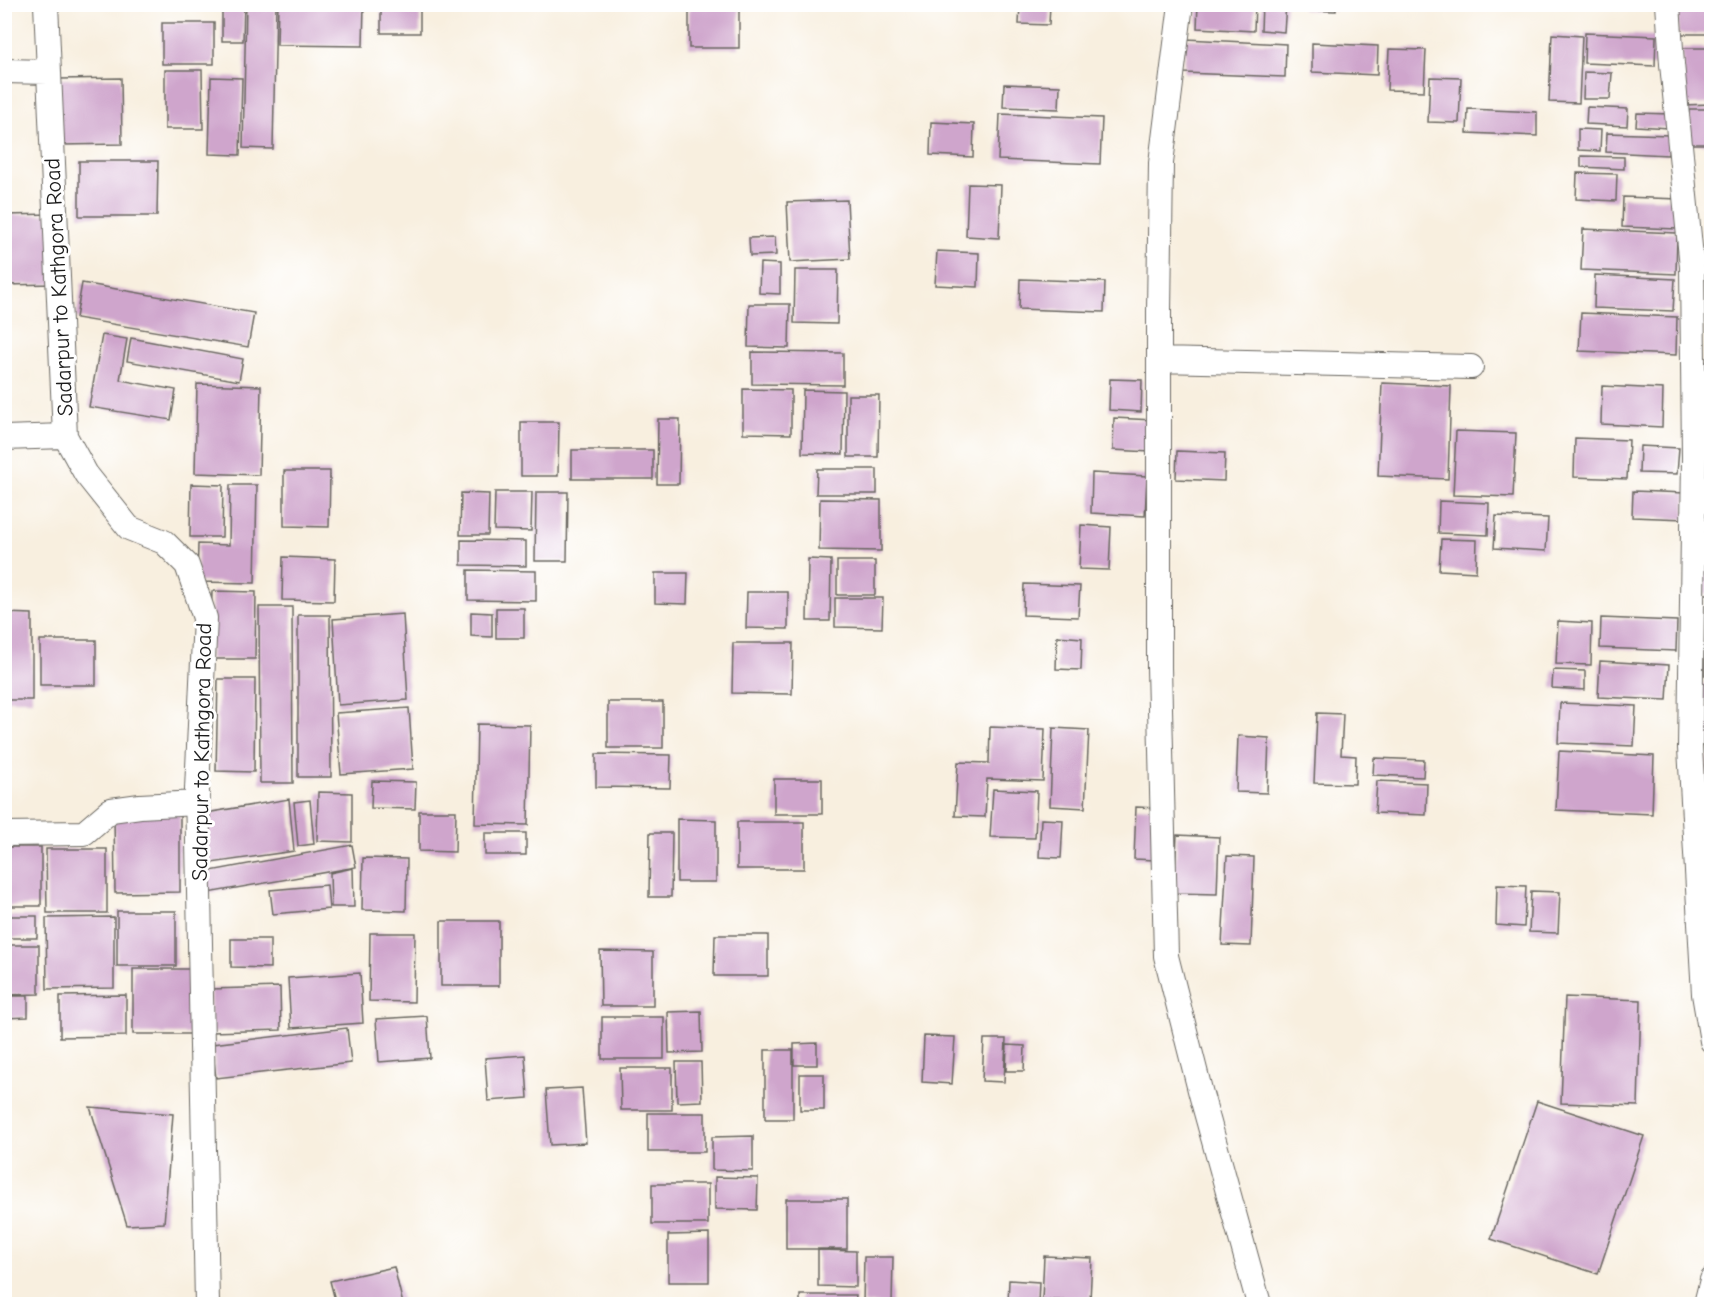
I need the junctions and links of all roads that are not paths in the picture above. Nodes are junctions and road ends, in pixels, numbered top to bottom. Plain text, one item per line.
1 (46, 4) edge
2 (1180, 4) edge
3 (1668, 4) edge
4 (4, 71) edge
5 (48, 72) junction
6 (1159, 360) junction
7 (1471, 367) dead end
8 (65, 436) junction
9 (4, 438) edge
10 (198, 803) junction
11 (4, 834) edge
12 (1712, 1041) edge
13 (1712, 1280) edge
14 (207, 1305) edge
15 (1259, 1305) edge
16 (1706, 1305) edge

1 - 5 street, Sadarpur to Kathgora Road
2 - 6 street
3 - 12 street
4 - 5 street
5 - 8 street, Sadarpur to Kathgora Road
6 - 7 street
6 - 15 street
8 - 9 street
8 - 10 street, Sadarpur to Kathgora Road
10 - 11 street
10 - 14 street, Sadarpur to Kathgora Road
13 - 16 street

